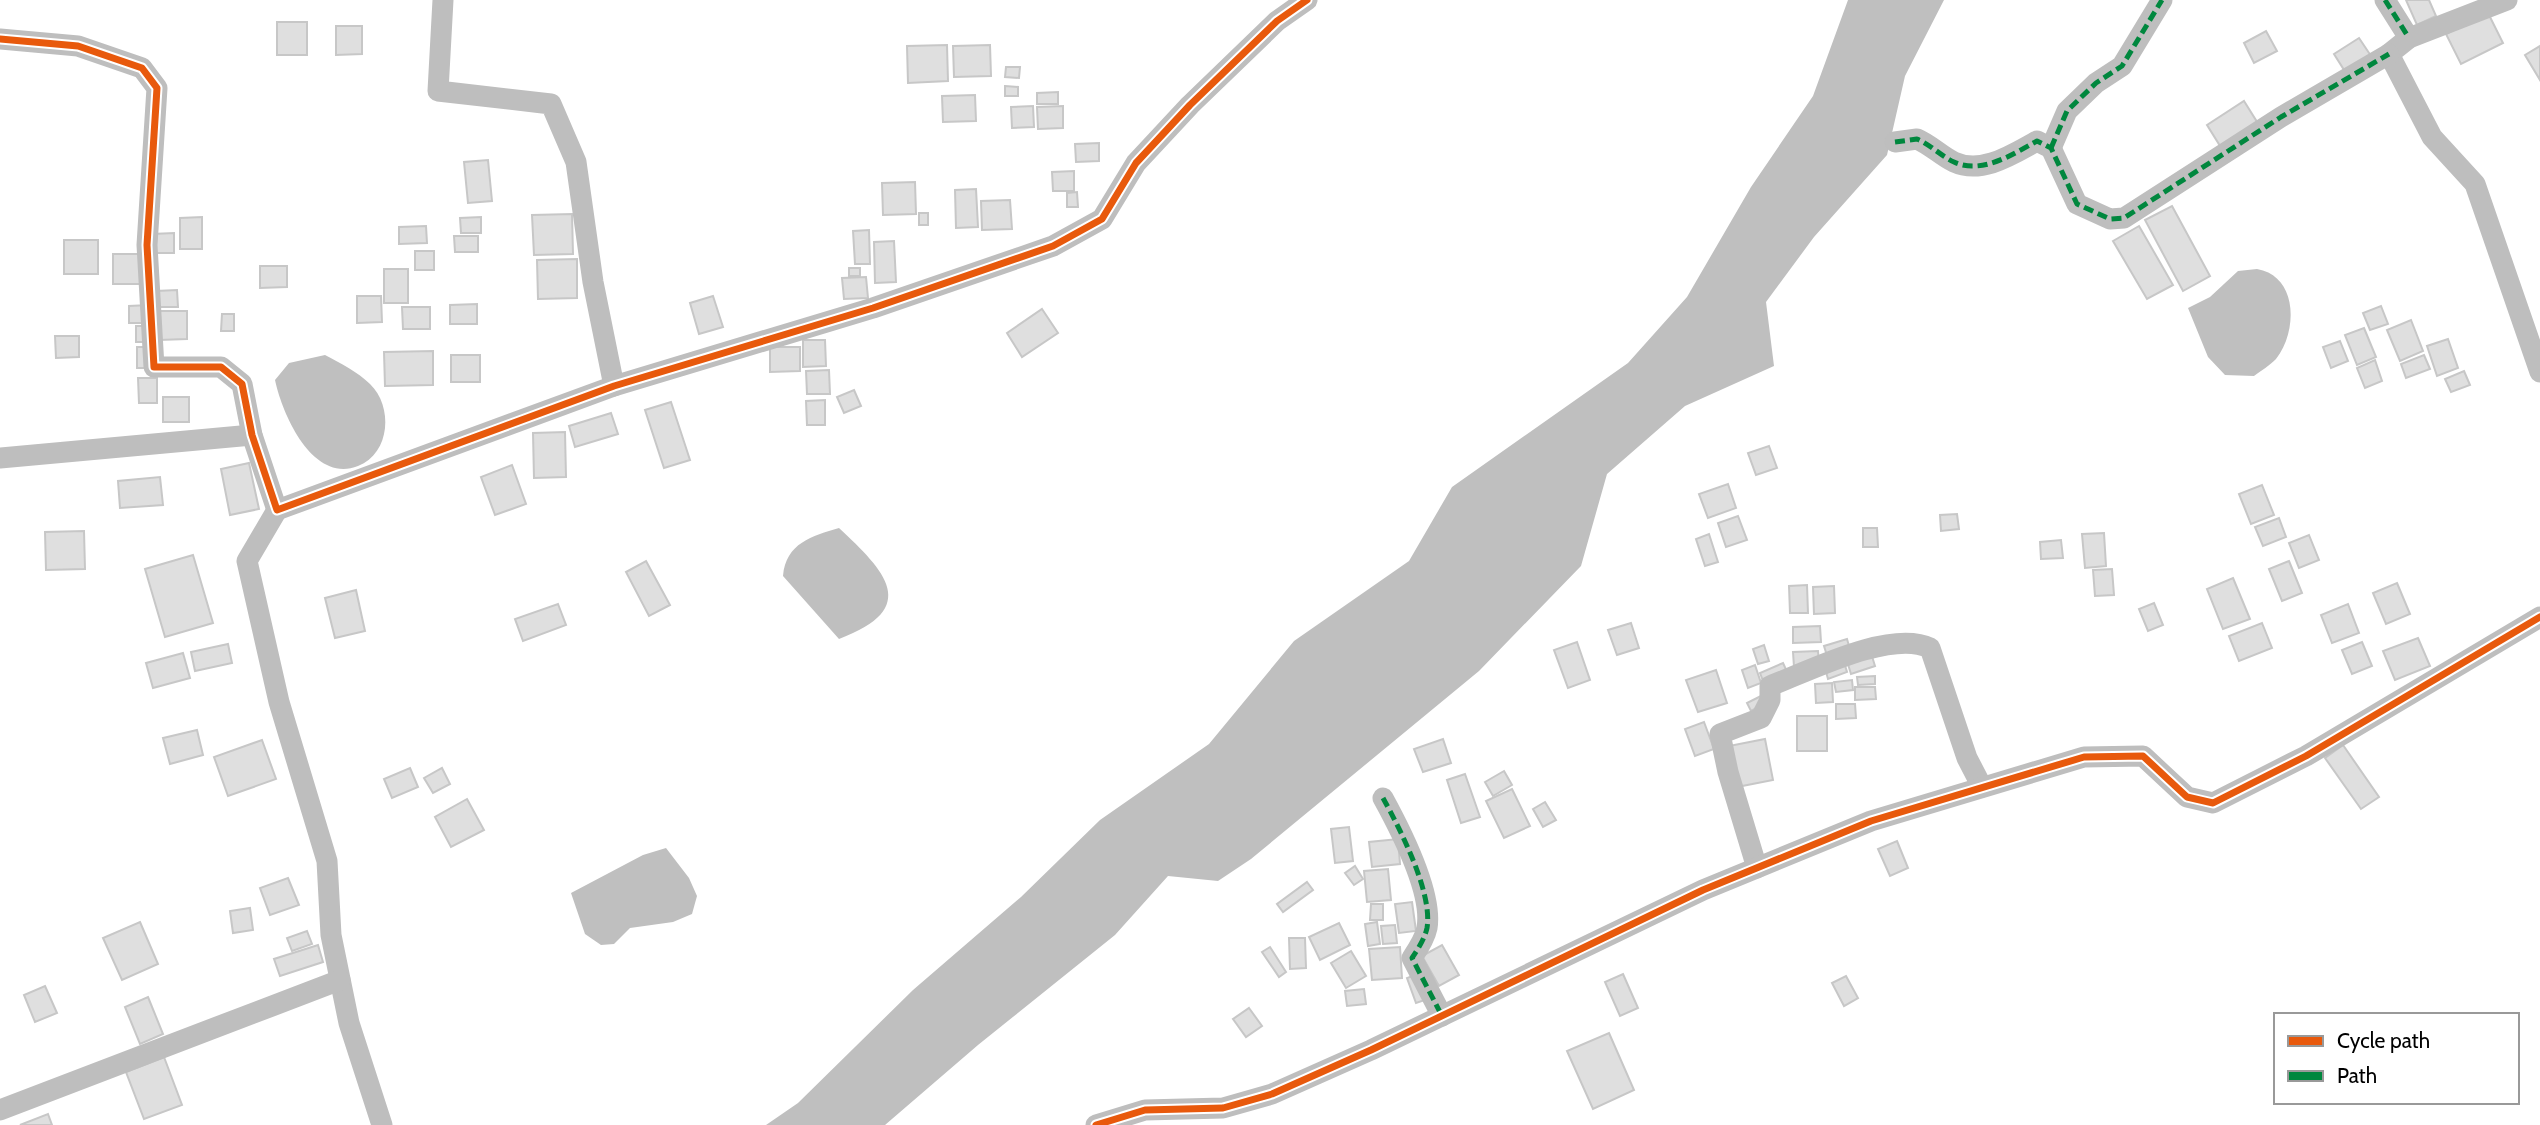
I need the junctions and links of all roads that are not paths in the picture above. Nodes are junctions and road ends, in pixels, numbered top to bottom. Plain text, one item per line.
1 (443, 0) edge
2 (1307, 0) edge
3 (2162, 0) edge
4 (2385, 0) edge
5 (2507, 0) edge
6 (2409, 38) junction
7 (0, 39) edge
8 (2389, 54) junction
9 (1895, 142) dead end
10 (2051, 148) junction
11 (2540, 372) edge
12 (614, 386) junction
13 (252, 435) junction
14 (0, 458) edge
15 (277, 510) junction
16 (2540, 618) edge
17 (1982, 787) junction
18 (1383, 798) dead end
19 (1757, 868) junction
20 (340, 981) junction
21 (1442, 1016) junction
22 (0, 1110) edge
23 (382, 1125) edge
24 (1096, 1125) edge

1 - 12 street
2 - 12 street
3 - 10 street
4 - 6 street
5 - 6 street
6 - 8 street
7 - 13 street
8 - 10 street
8 - 11 street
9 - 10 street
12 - 15 street
13 - 14 street
13 - 15 street
15 - 20 street
16 - 17 street
17 - 19 street
17 - 19 street
18 - 21 street
19 - 21 street
20 - 22 street
20 - 23 street
21 - 24 street

